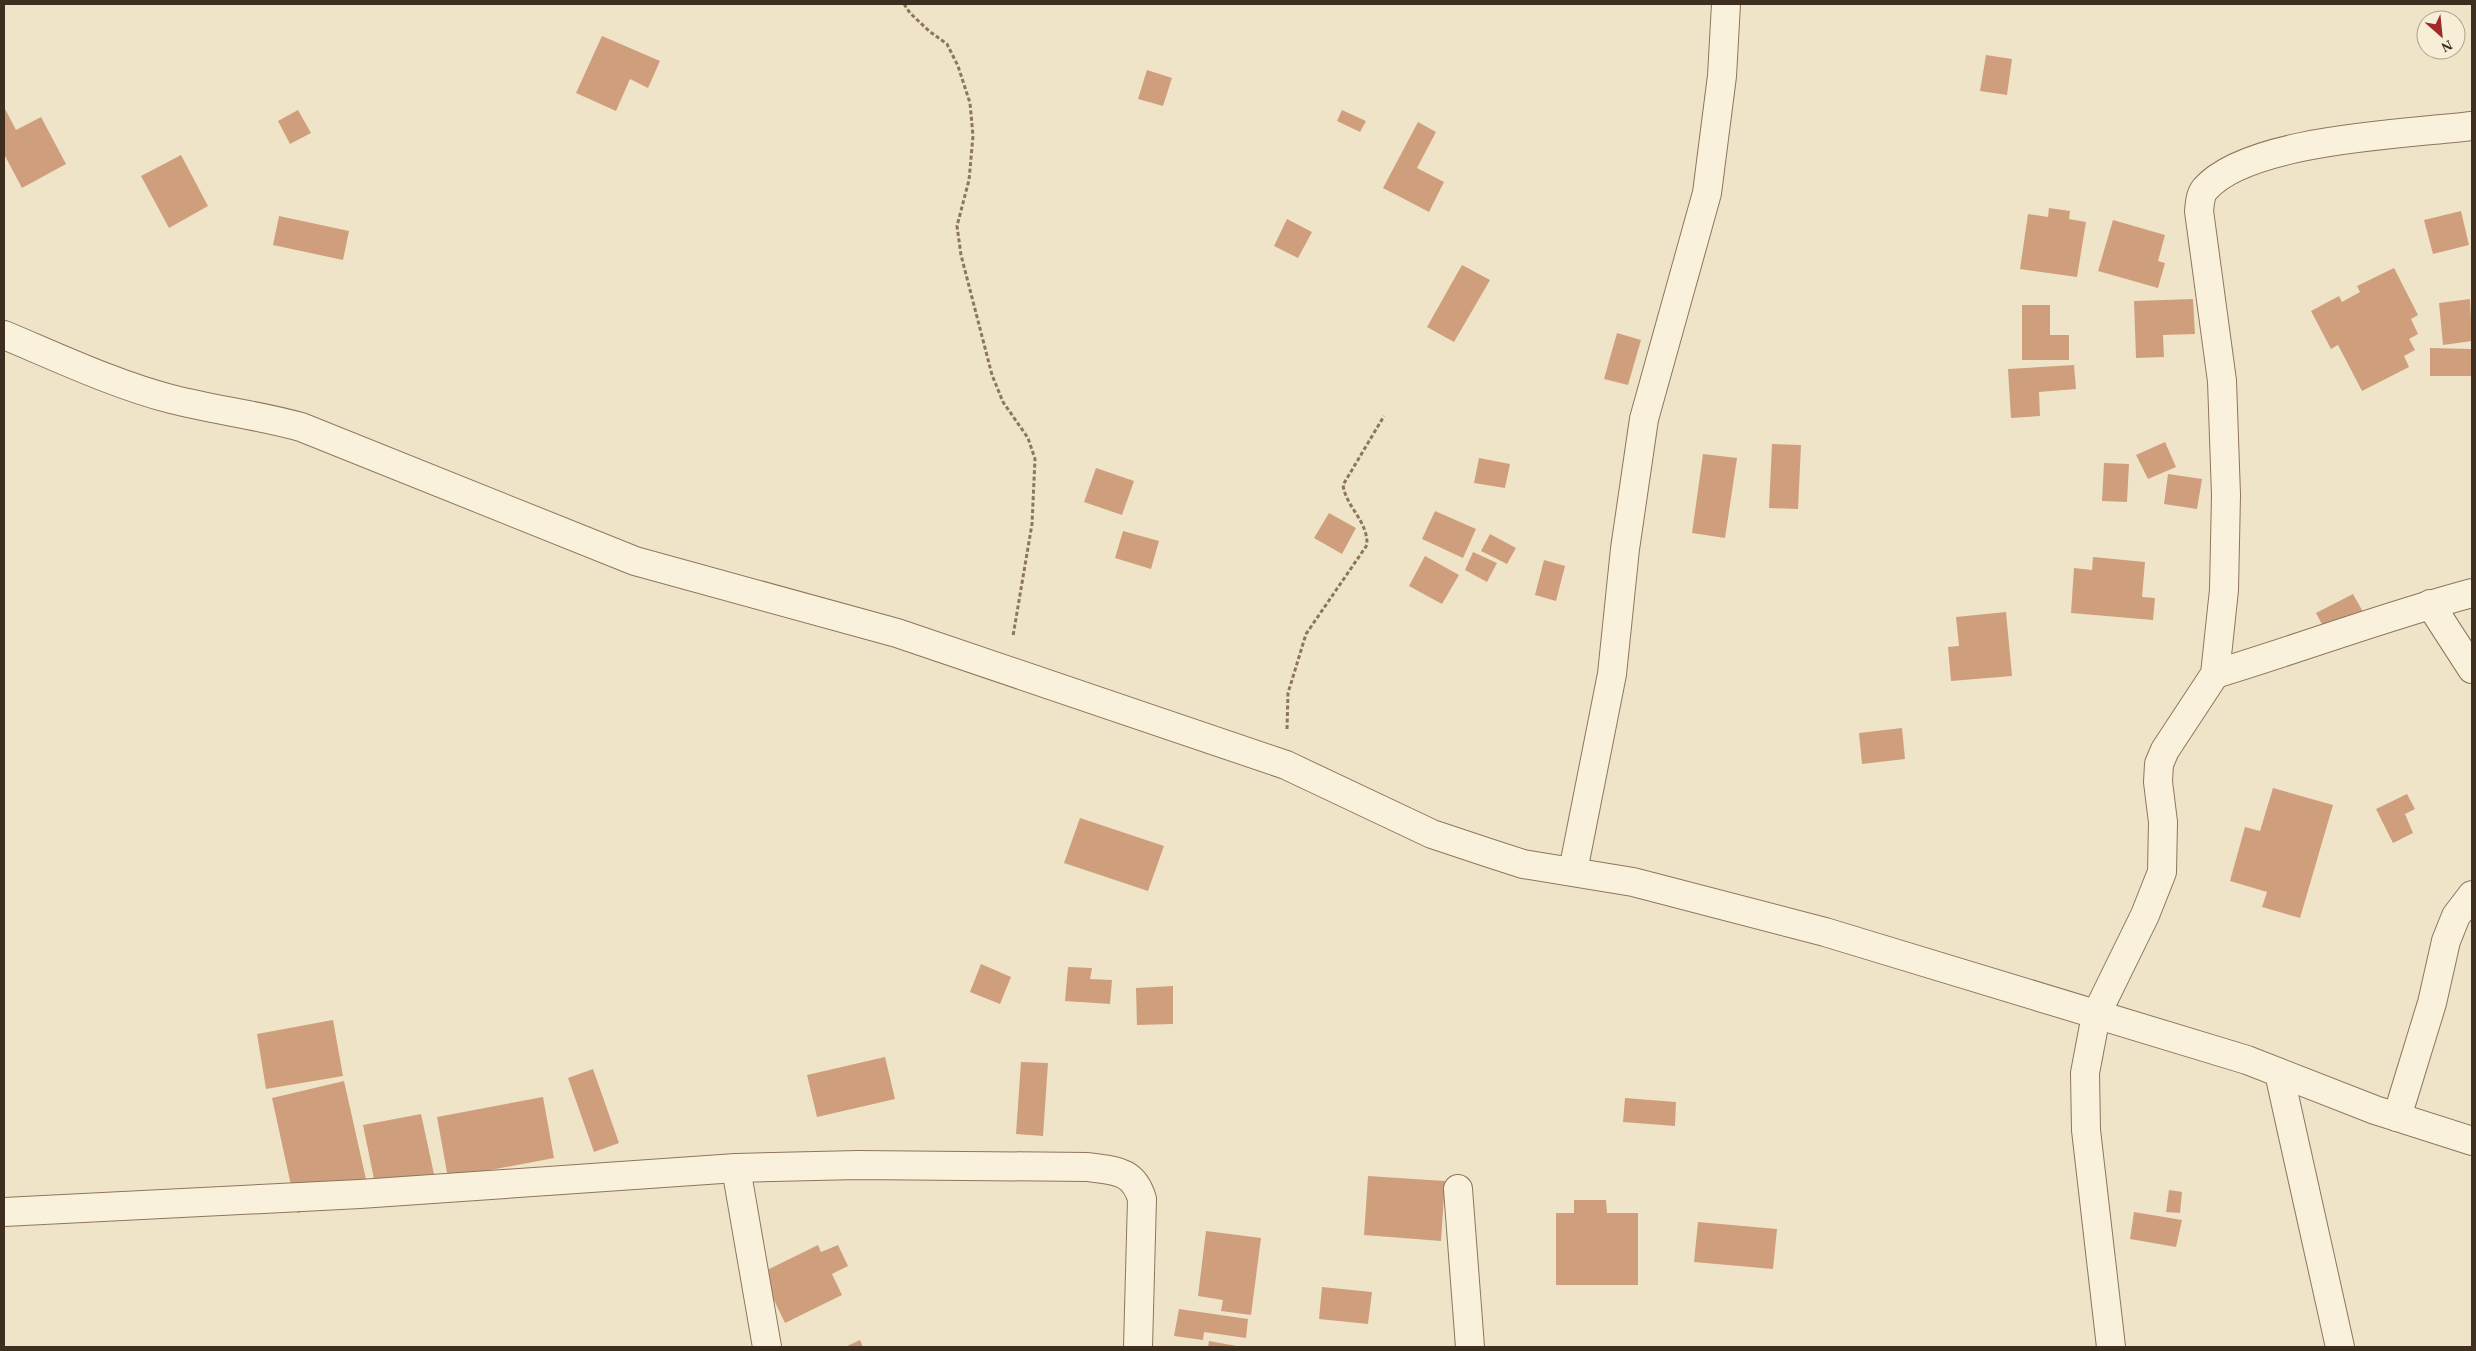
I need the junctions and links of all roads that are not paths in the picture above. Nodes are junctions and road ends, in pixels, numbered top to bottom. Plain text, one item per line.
1 (1726, 4) edge
2 (2472, 126) edge
3 (4, 335) edge
4 (2472, 592) edge
5 (2430, 604) junction
6 (2472, 669) edge
7 (2215, 674) junction
8 (1573, 872) junction
9 (2472, 895) edge
10 (2096, 1015) junction
11 (2279, 1073) junction
12 (2397, 1117) junction
13 (2472, 1141) edge
14 (736, 1168) junction
15 (1458, 1189) dead end
16 (4, 1212) edge
17 (767, 1347) edge
18 (1138, 1347) edge
19 (1470, 1347) edge
20 (2111, 1347) edge
21 (2340, 1347) edge

1 - 8 street
2 - 7 street
3 - 8 street
4 - 5 street
5 - 6 street
5 - 7 street
7 - 10 street
8 - 10 street
9 - 12 street
10 - 11 street
10 - 20 street
11 - 12 street
11 - 21 street
12 - 13 street
14 - 16 street
14 - 17 street
14 - 18 street
15 - 19 street

